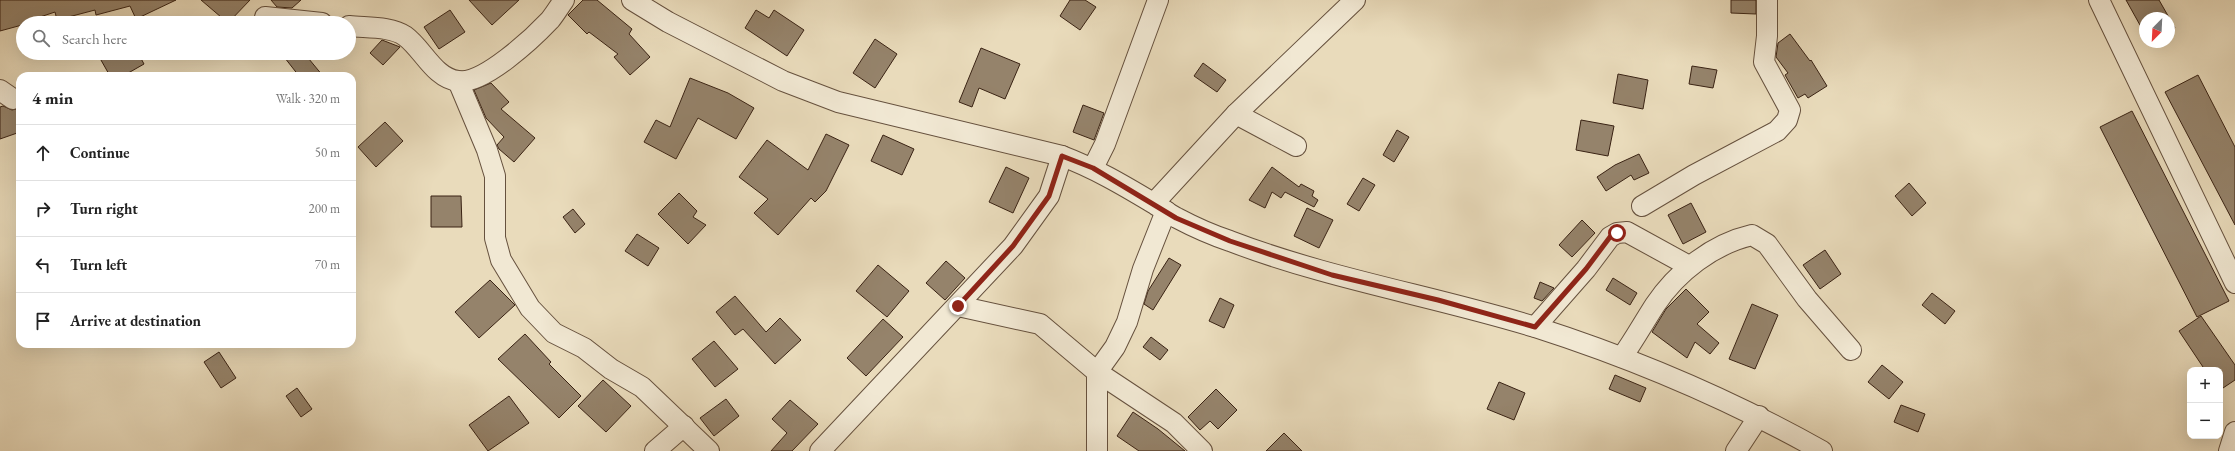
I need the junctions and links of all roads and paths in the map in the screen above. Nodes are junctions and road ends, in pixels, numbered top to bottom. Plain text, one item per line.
1 (564, 0) edge
2 (632, 0) edge
3 (1158, 0) edge
4 (1355, 0) edge
5 (1767, 0) edge
6 (2099, 0) edge
7 (356, 27) edge
8 (458, 81) junction
9 (1236, 114) junction
10 (1296, 146) dead end
11 (1062, 156) junction
12 (1093, 168) junction
13 (1642, 206) dead end
14 (1160, 207) junction
15 (1689, 266) junction
16 (2235, 283) edge
17 (958, 306) junction
18 (1535, 327) junction
19 (1851, 350) dead end
20 (1622, 357) junction
21 (1098, 372) junction
22 (1759, 416) junction
23 (684, 426) junction
24 (2235, 432) edge
25 (655, 451) edge
26 (709, 451) edge
27 (820, 451) edge
28 (1098, 451) edge
29 (1202, 451) edge
30 (1736, 451) edge
31 (1822, 451) edge
32 (2229, 451) edge

1 - 8 street
2 - 11 street
3 - 12 street
4 - 9 street
5 - 13 street
6 - 16 street
7 - 8 street
8 - 23 street
9 - 10 street
9 - 14 street
11 - 12 street
11 - 17 street
12 - 14 street
14 - 18 street
14 - 21 street
15 - 18 street
15 - 19 street
15 - 20 street
17 - 21 street
17 - 27 street
18 - 20 street
20 - 22 street
21 - 28 street
21 - 29 street
22 - 30 street
22 - 31 street
23 - 25 street
23 - 26 street
24 - 32 street

